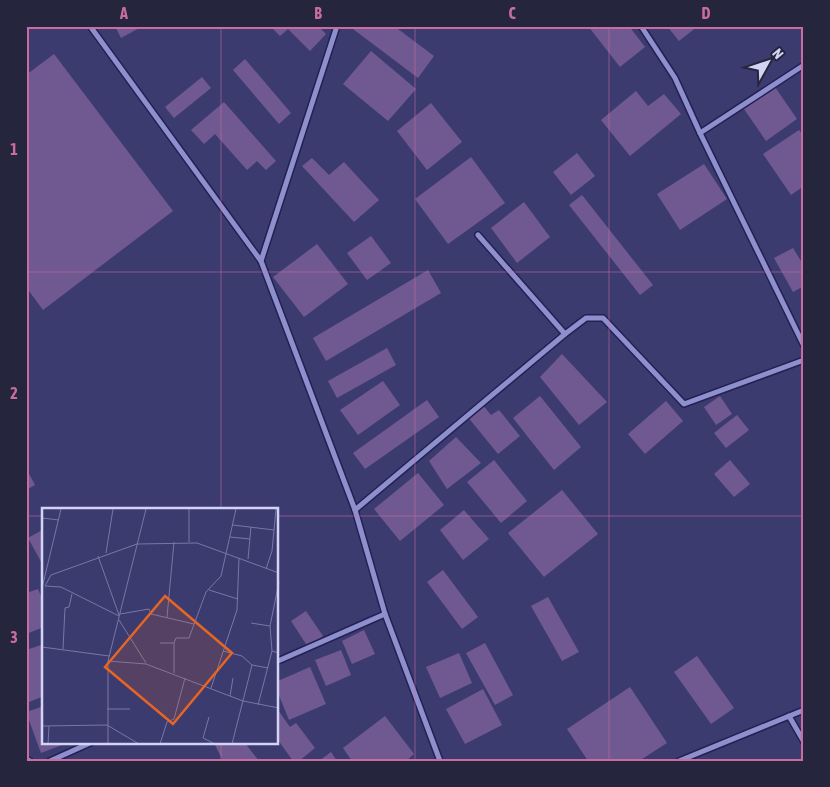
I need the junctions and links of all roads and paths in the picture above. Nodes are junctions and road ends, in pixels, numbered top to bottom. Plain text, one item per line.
1 (90, 26) edge
2 (337, 26) edge
3 (641, 26) edge
4 (804, 64) edge
5 (700, 133) junction
6 (478, 235) dead end
7 (261, 261) junction
8 (564, 334) junction
9 (804, 346) edge
10 (804, 360) edge
11 (355, 510) junction
12 (385, 614) junction
13 (279, 661) edge
14 (804, 710) edge
15 (789, 716) junction
16 (804, 742) edge
17 (88, 744) edge
18 (26, 759) edge
19 (30, 761) edge
20 (50, 761) edge
21 (440, 761) edge
22 (678, 761) edge

1 - 7 street
2 - 7 street
3 - 5 street
4 - 5 street
5 - 9 street
6 - 8 street
7 - 11 street
8 - 10 street
8 - 11 street
11 - 12 street
12 - 13 street
12 - 21 street
14 - 15 street
15 - 16 street
15 - 22 street
17 - 20 street
18 - 19 street

